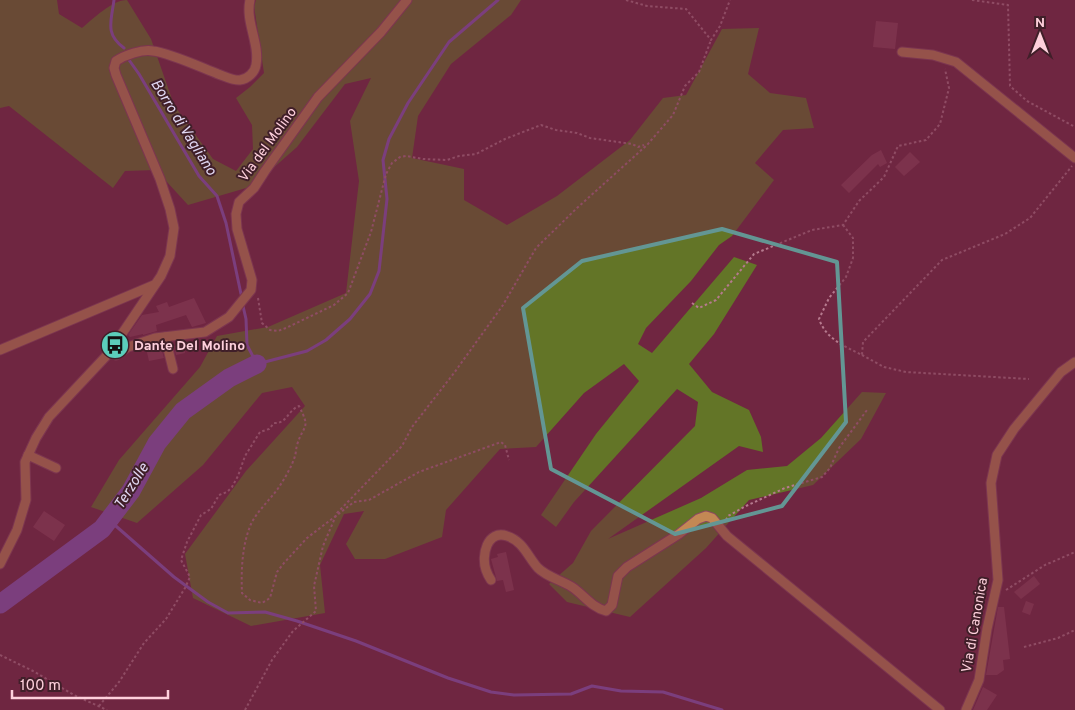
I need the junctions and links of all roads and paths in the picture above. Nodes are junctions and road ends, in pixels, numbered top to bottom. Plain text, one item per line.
1 (250, 0) edge
2 (407, 0) edge
3 (626, 0) edge
4 (730, 0) edge
5 (972, 0) edge
6 (711, 40) junction
7 (902, 52) dead end
8 (943, 58) junction
9 (1075, 126) edge
10 (647, 145) junction
11 (1075, 158) edge
12 (1075, 162) edge
13 (843, 225) junction
14 (154, 285) junction
15 (251, 290) junction
16 (692, 303) dead end
17 (165, 337) junction
18 (0, 350) edge
19 (109, 353) junction
20 (862, 355) junction
21 (1075, 362) edge
22 (173, 369) dead end
23 (1029, 379) dead end
24 (867, 410) dead end
25 (28, 455) junction
26 (509, 460) dead end
27 (56, 468) dead end
28 (721, 528) junction
29 (1075, 552) edge
30 (0, 564) edge
31 (491, 580) dead end
32 (1006, 590) dead end
33 (1075, 630) edge
34 (1024, 647) dead end
35 (0, 655) edge
36 (99, 706) junction
37 (107, 710) edge
38 (245, 710) edge
39 (940, 710) edge
40 (966, 710) edge

1 - 14 street
2 - 15 street, Via del Molino
3 - 6 path
4 - 6 path
5 - 9 path
6 - 10 path
7 - 8 street
8 - 11 street
8 - 13 path
10 - 15 path
10 - 38 path
12 - 20 path
13 - 16 path
13 - 20 path
14 - 18 street
14 - 19 street
15 - 17 street
17 - 19 street
17 - 22 street
19 - 25 street
20 - 23 path
21 - 40 street, Via di Canonica
24 - 28 path
25 - 27 street
25 - 30 street
26 - 36 path
28 - 31 street
28 - 39 street
29 - 32 path
33 - 34 path
35 - 36 path
36 - 37 path

